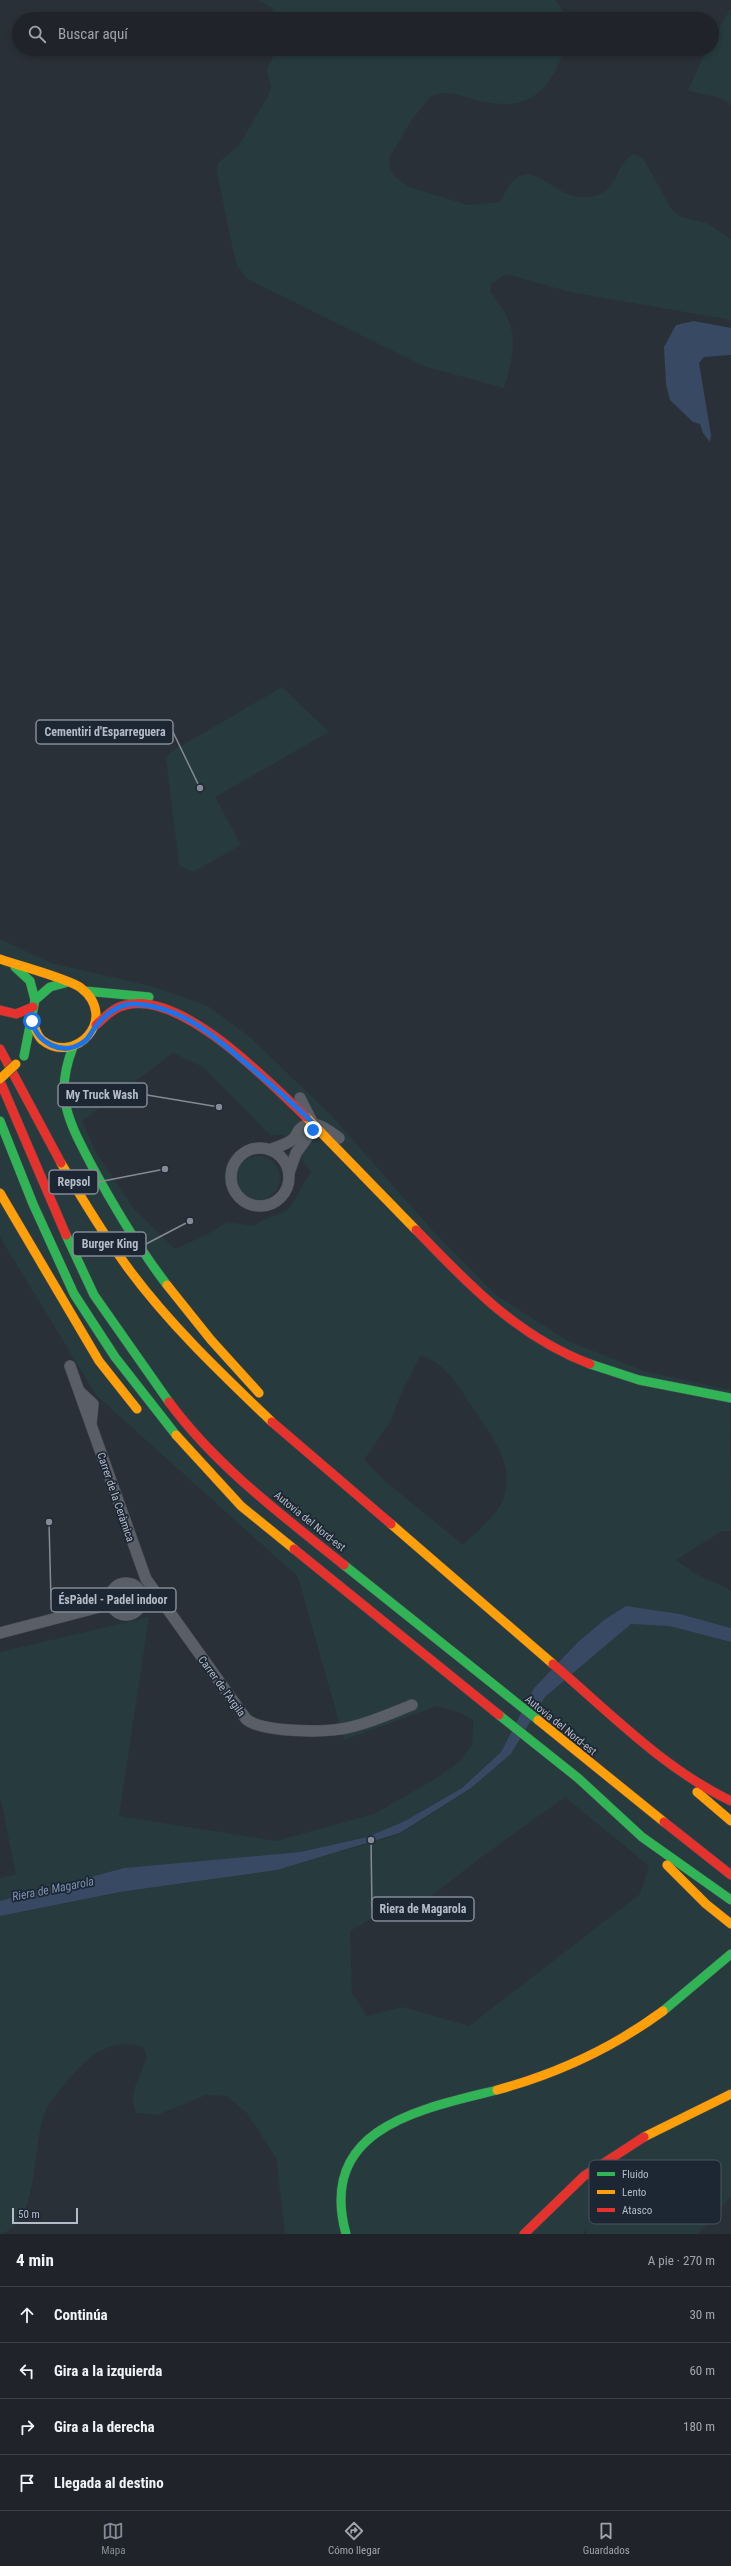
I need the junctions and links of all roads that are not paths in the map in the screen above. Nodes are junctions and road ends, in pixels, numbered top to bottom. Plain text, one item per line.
1 (0, 959) edge
2 (9, 962) junction
3 (65, 983) junction
4 (85, 990) junction
5 (34, 1004) junction
6 (0, 1010) edge
7 (32, 1021) junction
8 (96, 1025) junction
9 (53, 1046) junction
10 (73, 1047) junction
11 (0, 1049) edge
12 (24, 1056) junction
13 (0, 1080) edge
14 (299, 1103) junction
15 (0, 1121) edge
16 (314, 1124) junction
17 (299, 1130) junction
18 (308, 1140) junction
19 (335, 1140) junction
20 (270, 1150) junction
21 (289, 1173) junction
22 (0, 1193) edge
23 (70, 1366) dead end
24 (731, 1398) edge
25 (268, 1402) dead end
26 (144, 1416) dead end
27 (289, 1423) dead end
28 (176, 1449) dead end
29 (241, 1506) junction
30 (426, 1552) junction
31 (142, 1569) joint
32 (111, 1604) dead end
33 (0, 1633) edge
34 (412, 1705) dead end
35 (659, 1755) junction
36 (731, 1801) edge
37 (731, 1821) edge
38 (642, 1837) junction
39 (684, 1868) junction
40 (731, 1875) edge
41 (731, 1900) edge
42 (731, 1909) edge
43 (731, 1924) edge
44 (731, 1954) edge
45 (731, 2094) edge
46 (607, 2160) edge
47 (589, 2174) edge
48 (346, 2234) edge
49 (524, 2234) edge

1 - 2 main road
2 - 3 main road
2 - 5 main road
3 - 4 main road
3 - 5 main road
4 - 8 main road
4 - 14 main road
5 - 6 main road
5 - 7 main road
7 - 9 main road
7 - 12 main road
8 - 10 main road
8 - 14 main road
9 - 10 main road
9 - 12 main road
10 - 25 main road
11 - 30 main road
12 - 13 main road, bridge
13 - 40 main road, Autovia del Nord-est
14 - 16 street
14 - 17 street
14 - 19 main road
15 - 29 main road
16 - 17 street
16 - 18 street
16 - 19 street
17 - 20 street
18 - 19 street
18 - 21 street
19 - 24 main road
20 - 21 street
20 - 21 street
22 - 26 main road
23 - 31 street, Carrer de la Ceràmica
27 - 30 main road
28 - 29 main road
29 - 38 main road
30 - 35 main road
31 - 34 street, Carrer de l'Argila
32 - 33 street
35 - 36 main road
35 - 37 main road
38 - 39 main road
38 - 43 main road
39 - 41 main road
39 - 42 main road
44 - 48 main road
45 - 46 main road
47 - 49 main road

